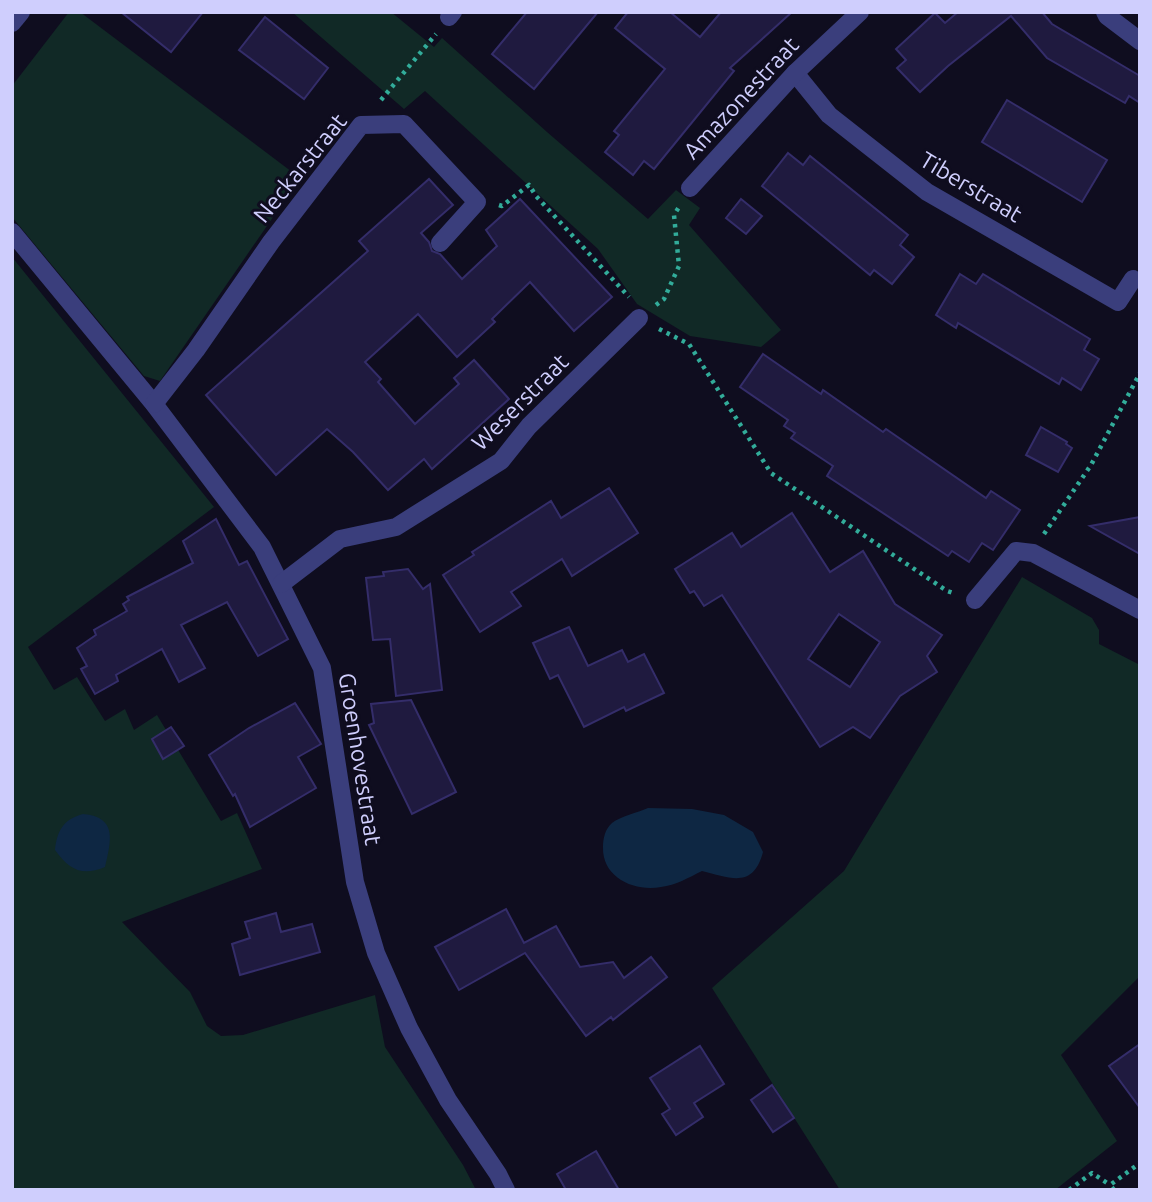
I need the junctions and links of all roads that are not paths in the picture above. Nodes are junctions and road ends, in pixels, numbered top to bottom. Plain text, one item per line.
1 (21, 12) edge
2 (860, 12) edge
3 (1105, 12) edge
4 (12, 23) edge
5 (1140, 41) edge
6 (795, 73) junction
7 (690, 188) road end
8 (12, 232) edge
9 (440, 243) dead end
10 (1133, 279) dead end
11 (639, 318) road end
12 (154, 404) junction
13 (281, 584) junction
14 (975, 600) road end
15 (1140, 610) edge
16 (506, 1190) edge

1 - 4 street
2 - 6 street, Amazonestraat
3 - 5 street
6 - 7 street, Amazonestraat
6 - 10 street, Tiberstraat
8 - 12 street, Groenhovestraat
9 - 12 street, Neckarstraat
11 - 13 street, Weserstraat
12 - 13 street, Groenhovestraat
13 - 16 street, Groenhovestraat
14 - 15 street

